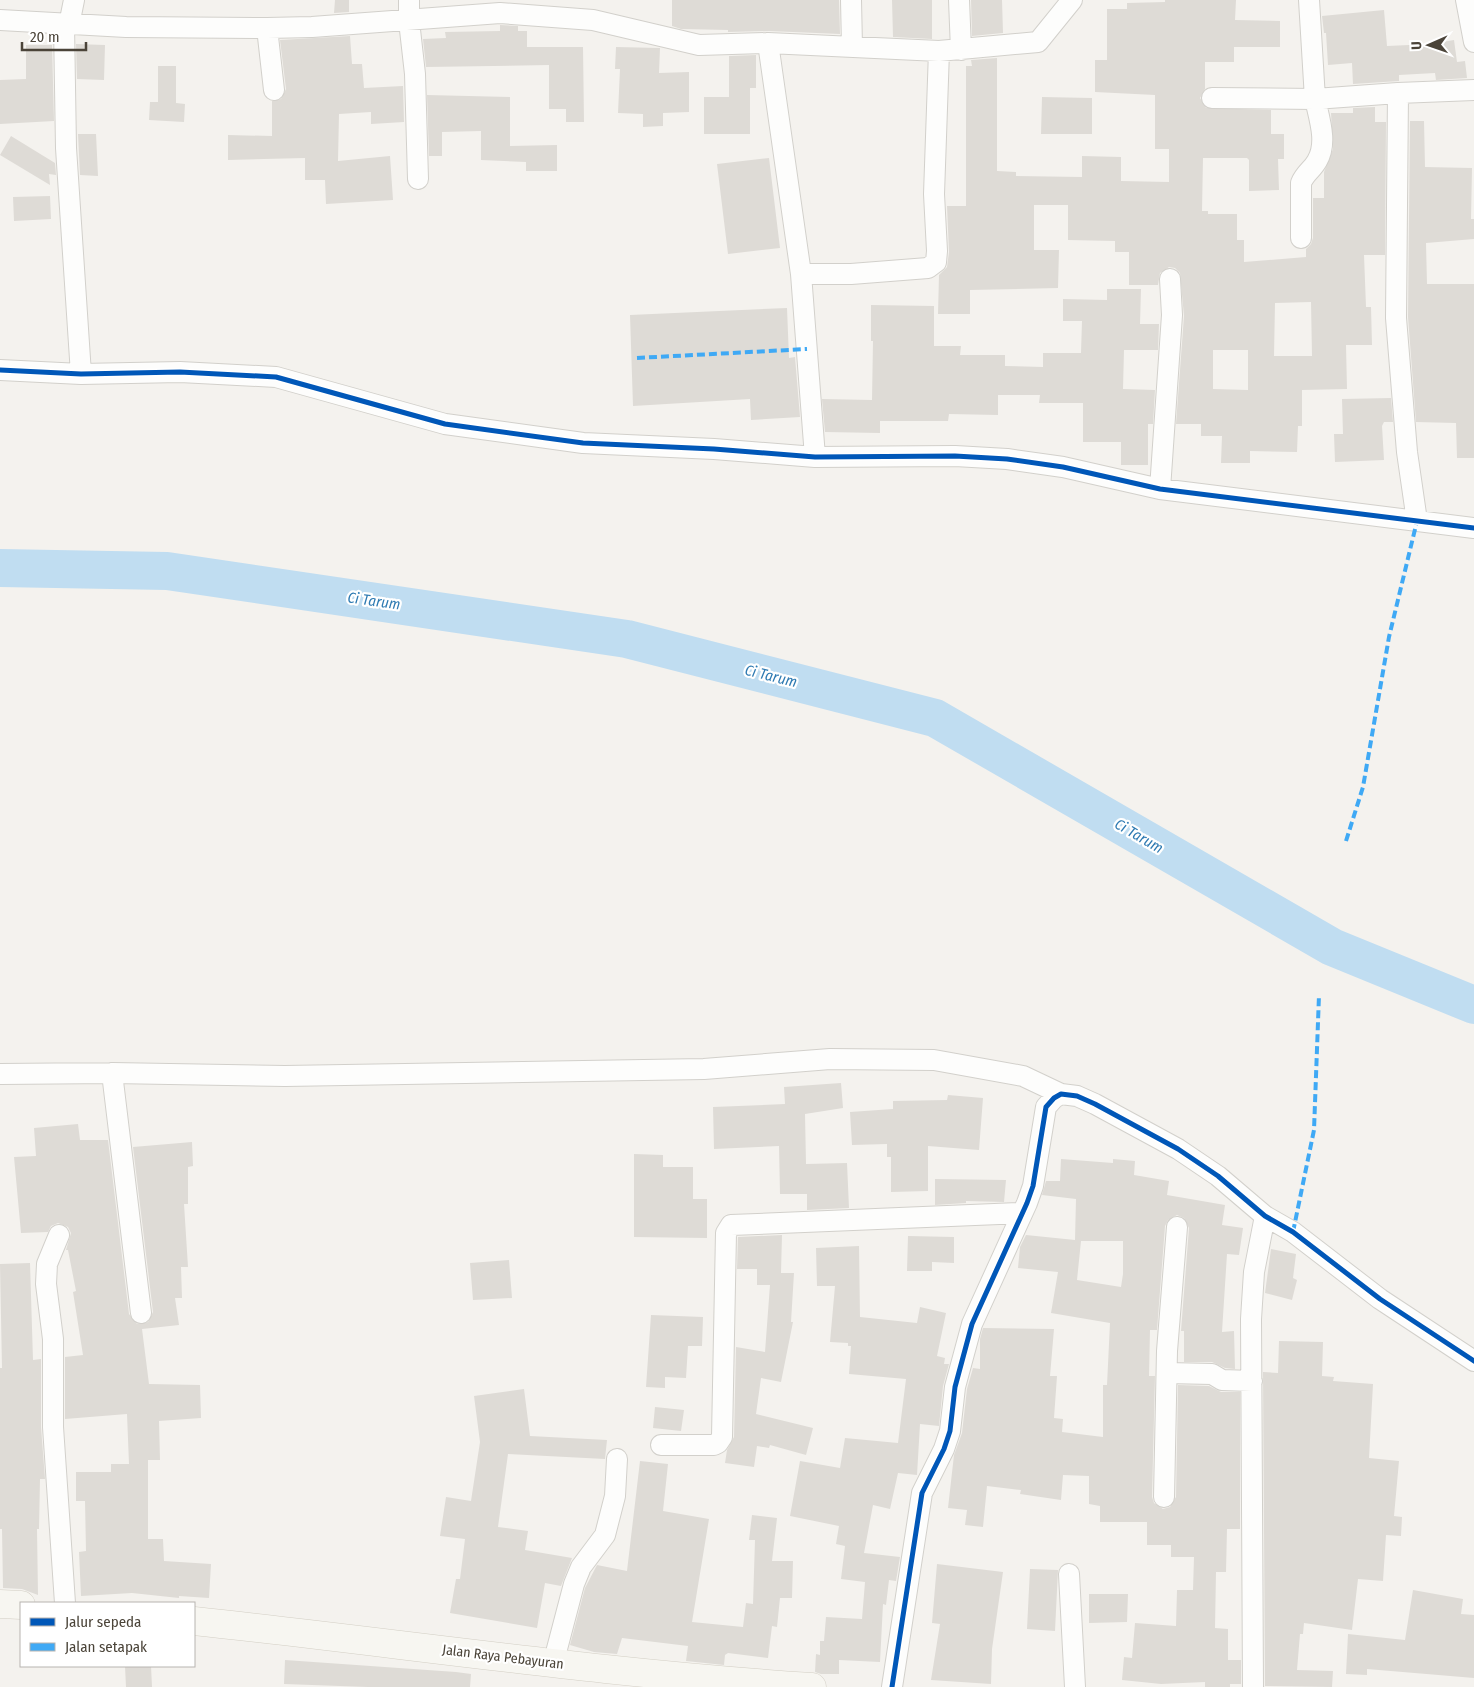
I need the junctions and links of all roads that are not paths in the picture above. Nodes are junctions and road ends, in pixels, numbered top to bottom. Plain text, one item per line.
1 (74, 0) edge
2 (408, 0) edge
3 (850, 0) edge
4 (960, 0) edge
5 (1072, 0) edge
6 (1310, 0) edge
7 (1468, 2) edge
8 (538, 8) edge
9 (0, 20) edge
10 (409, 21) junction
11 (66, 25) junction
12 (267, 28) junction
13 (1474, 42) edge
14 (768, 43) junction
15 (852, 46) junction
16 (961, 50) junction
17 (939, 51) junction
18 (274, 90) dead end
19 (1474, 90) edge
20 (1398, 92) junction
21 (1212, 98) dead end
22 (1315, 99) junction
23 (418, 179) dead end
24 (1301, 238) dead end
25 (801, 274) junction
26 (1170, 279) dead end
27 (0, 370) edge
28 (81, 374) junction
29 (815, 457) junction
30 (1160, 489) junction
31 (1418, 521) junction
32 (1474, 528) edge
33 (112, 1073) junction
34 (0, 1074) edge
35 (1061, 1094) junction
36 (1021, 1213) junction
37 (1265, 1216) junction
38 (1177, 1227) dead end
39 (59, 1235) dead end
40 (141, 1313) dead end
41 (1474, 1361) edge
42 (1167, 1373) junction
43 (1252, 1381) junction
44 (661, 1445) dead end
45 (617, 1459) dead end
46 (1164, 1497) dead end
47 (1069, 1574) dead end
48 (65, 1602) edge
49 (0, 1604) edge
50 (20, 1604) edge
51 (195, 1621) edge
52 (553, 1664) junction
53 (812, 1687) edge
54 (892, 1687) edge
55 (1075, 1687) edge
56 (1253, 1687) edge

1 - 11 street
2 - 10 street
3 - 15 street
4 - 16 street
5 - 16 street
6 - 22 street
7 - 13 street
8 - 10 street
8 - 14 street
9 - 11 street
10 - 12 street
10 - 23 street
11 - 12 street
11 - 28 street
12 - 18 street
14 - 15 street
14 - 25 street
15 - 17 street
16 - 17 street
17 - 25 street
19 - 20 street
20 - 22 street
20 - 31 street
21 - 22 street
22 - 24 street
25 - 29 street
26 - 30 street
27 - 28 street
28 - 29 street
29 - 30 street
30 - 31 street
31 - 32 street
33 - 34 street
33 - 35 street
33 - 40 street
35 - 36 street
35 - 37 street
36 - 44 street
36 - 54 street
37 - 41 street
37 - 43 street
38 - 42 street
39 - 48 street
42 - 43 street
42 - 46 street
43 - 56 street
45 - 52 street
47 - 55 street
49 - 50 main road
51 - 52 main road, Jalan Raya Pebayuran
52 - 53 main road, Jalan Raya Pebayuran

